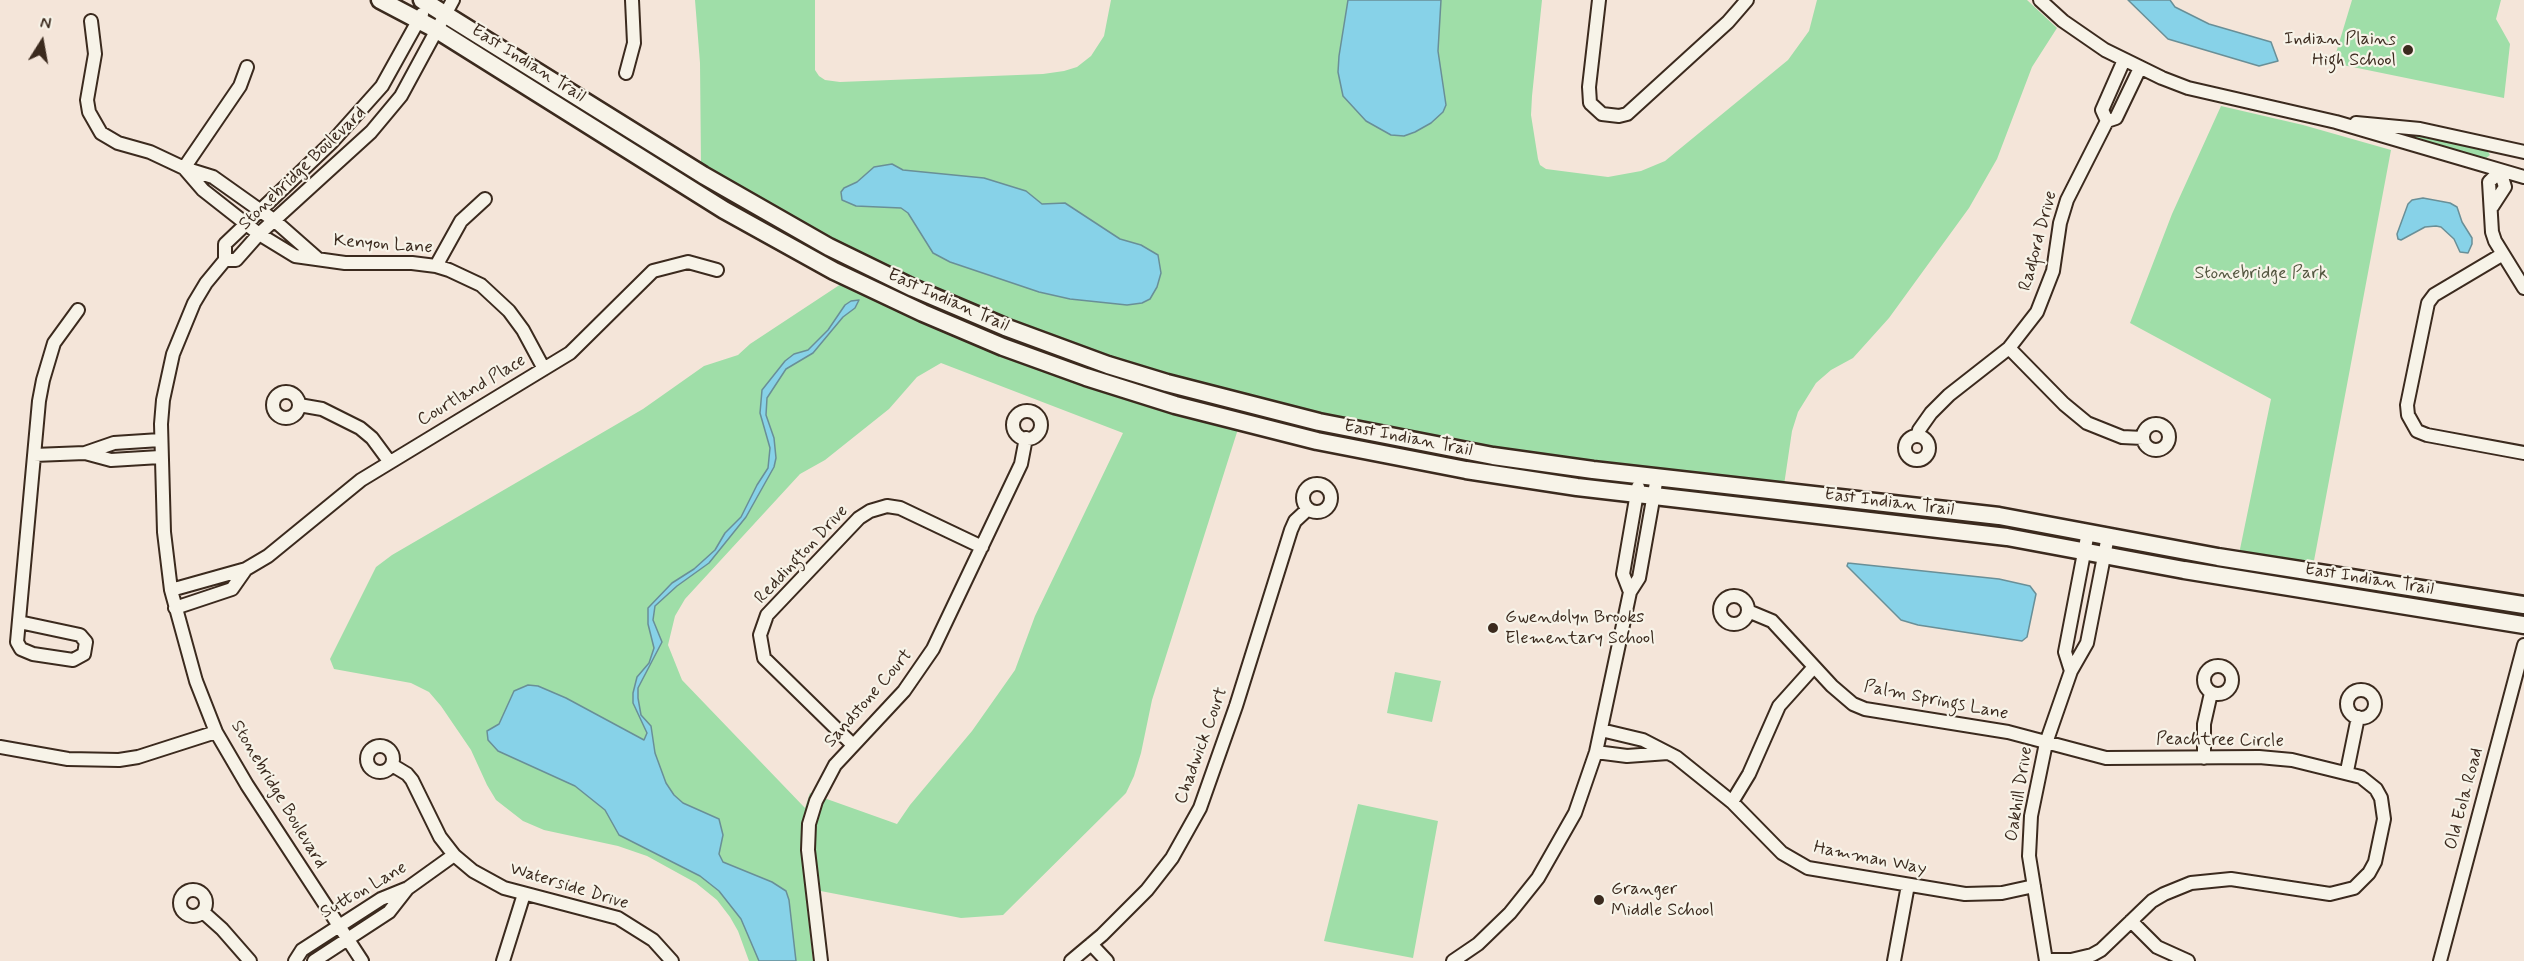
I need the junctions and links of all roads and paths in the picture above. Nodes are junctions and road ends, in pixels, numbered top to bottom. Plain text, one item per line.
1 (380, 0) edge
2 (632, 0) edge
3 (1599, 0) edge
4 (1747, 0) edge
5 (2040, 0) edge
6 (426, 1) edge
7 (449, 7) edge
8 (418, 20) junction
9 (91, 21) dead end
10 (437, 30) junction
11 (2124, 60) junction
12 (247, 67) dead end
13 (2140, 68) junction
14 (626, 73) dead end
15 (2107, 120) junction
16 (2336, 122) junction
17 (2524, 152) edge
18 (184, 168) junction
19 (2500, 171) junction
20 (2524, 177) edge
21 (485, 200) dead end
22 (259, 210) junction
23 (276, 221) junction
24 (246, 222) junction
25 (259, 234) junction
26 (2503, 254) junction
27 (317, 258) junction
28 (225, 260) junction
29 (436, 266) junction
30 (717, 270) dead end
31 (2524, 288) edge
32 (78, 310) dead end
33 (2009, 348) junction
34 (544, 369) junction
35 (299, 405) dead end
36 (1918, 435) dead end
37 (1026, 438) dead end
38 (2143, 438) dead end
39 (160, 440) junction
40 (85, 453) junction
41 (2524, 453) edge
42 (34, 455) junction
43 (160, 457) junction
44 (389, 461) junction
45 (1640, 475) junction
46 (1657, 477) junction
47 (1646, 495) junction
48 (1308, 509) dead end
49 (2088, 532) junction
50 (2108, 536) junction
51 (982, 547) junction
52 (2084, 551) junction
53 (2105, 555) junction
54 (246, 569) junction
55 (171, 590) junction
56 (2524, 605) edge
57 (175, 608) junction
58 (1748, 611) dead end
59 (19, 622) junction
60 (2524, 625) edge
61 (2524, 645) edge
62 (1814, 667) junction
63 (2072, 671) junction
64 (2211, 693) dead end
65 (2358, 717) dead end
66 (1600, 730) junction
67 (216, 732) junction
68 (2046, 742) junction
69 (853, 745) junction
70 (0, 747) edge
71 (1596, 753) junction
72 (1668, 753) junction
73 (2204, 758) junction
74 (392, 765) dead end
75 (2347, 771) junction
76 (1732, 802) junction
77 (454, 855) junction
78 (1908, 885) junction
79 (2034, 886) junction
80 (408, 888) junction
81 (524, 894) junction
82 (203, 912) dead end
83 (2130, 921) junction
84 (338, 926) junction
85 (347, 940) junction
86 (1091, 944) junction
87 (250, 961) edge
88 (295, 961) edge
89 (314, 961) edge
90 (362, 961) edge
91 (503, 961) edge
92 (672, 961) edge
93 (821, 961) edge
94 (1071, 961) edge
95 (1107, 961) edge
96 (1453, 961) edge
97 (1894, 961) edge
98 (2047, 961) edge
99 (2188, 961) edge
100 (2440, 961) edge

1 - 8 main road, East Indian Trail
2 - 14 street
3 - 4 street
5 - 11 street
6 - 7 main road, East Indian Trail
6 - 8 street, Stonebridge Boulevard
7 - 10 street, Stonebridge Boulevard
7 - 45 main road, East Indian Trail
8 - 10 main road, East Indian Trail
8 - 22 street, Stonebridge Boulevard
9 - 18 street, Kenyon Lane
10 - 23 street, Stonebridge Boulevard
10 - 47 main road, East Indian Trail
11 - 13 street
11 - 15 street, Radford Drive
12 - 18 street
13 - 15 street, Radford Drive
13 - 16 street
15 - 33 street, Radford Drive
16 - 17 street
16 - 19 street
18 - 22 street, Kenyon Lane
18 - 24 street, Kenyon Lane
19 - 20 street
19 - 26 street
21 - 29 street
22 - 23 street, Kenyon Lane
22 - 24 street, Stonebridge Boulevard
23 - 25 street, Stonebridge Boulevard
23 - 27 street, Kenyon Lane
24 - 25 street, Kenyon Lane
24 - 28 street, Stonebridge Boulevard
25 - 27 street, Kenyon Lane
25 - 28 street, Stonebridge Boulevard
26 - 31 street
26 - 41 street
27 - 29 street, Kenyon Lane
28 - 39 street, Stonebridge Boulevard
29 - 34 street, Kenyon Lane
30 - 34 street, Courtland Place
32 - 42 street
33 - 36 street, Radford Drive
33 - 38 street
34 - 44 street, Courtland Place
35 - 44 street
37 - 51 street, Sandstone Court
39 - 40 street
39 - 43 street, Stonebridge Boulevard
40 - 42 street
40 - 43 street
42 - 59 street
43 - 55 street, Stonebridge Boulevard
44 - 54 street, Courtland Place
45 - 46 main road, East Indian Trail
45 - 47 street
46 - 47 street
46 - 49 main road, East Indian Trail
47 - 52 main road, East Indian Trail
47 - 66 street
48 - 86 street, Chadwick Court
49 - 50 main road, East Indian Trail
49 - 52 street
50 - 53 street, Oakhill Drive
50 - 56 main road, East Indian Trail
51 - 69 street, Sandstone Court
51 - 69 street, Reddington Drive
52 - 53 main road, East Indian Trail
52 - 63 street
53 - 60 main road, East Indian Trail
53 - 63 street, Oakhill Drive
54 - 55 street, Courtland Place
54 - 57 street, Courtland Place
55 - 57 street, Stonebridge Boulevard
57 - 67 street, Stonebridge Boulevard
58 - 62 street, Palm Springs Lane
59 - 59 street
61 - 100 street, Old Eola Road
62 - 68 street, Palm Springs Lane
62 - 76 street
63 - 68 street, Oakhill Drive
64 - 73 street
65 - 75 street
66 - 71 street
66 - 72 street, Hamman Way
67 - 70 street
67 - 84 street, Stonebridge Boulevard
68 - 73 street, Peachtree Circle
68 - 79 street, Oakhill Drive
69 - 93 street, Sandstone Court
71 - 72 street
71 - 96 street
72 - 76 street, Hamman Way
73 - 75 street, Peachtree Circle
74 - 77 street, Waterside Drive
75 - 83 street, Peachtree Circle
76 - 78 street, Hamman Way
77 - 80 street, Sutton Lane
77 - 81 street, Waterside Drive
78 - 79 street, Hamman Way
78 - 97 street
79 - 98 street, Oakhill Drive
80 - 84 street, Sutton Lane
80 - 85 street
81 - 91 street
81 - 92 street, Waterside Drive
82 - 87 street
83 - 98 street, Peachtree Circle
83 - 99 street
84 - 85 street, Stonebridge Boulevard
84 - 88 street, Sutton Lane
85 - 89 street
85 - 90 street, Stonebridge Boulevard
86 - 94 street, Chadwick Court
86 - 95 street

